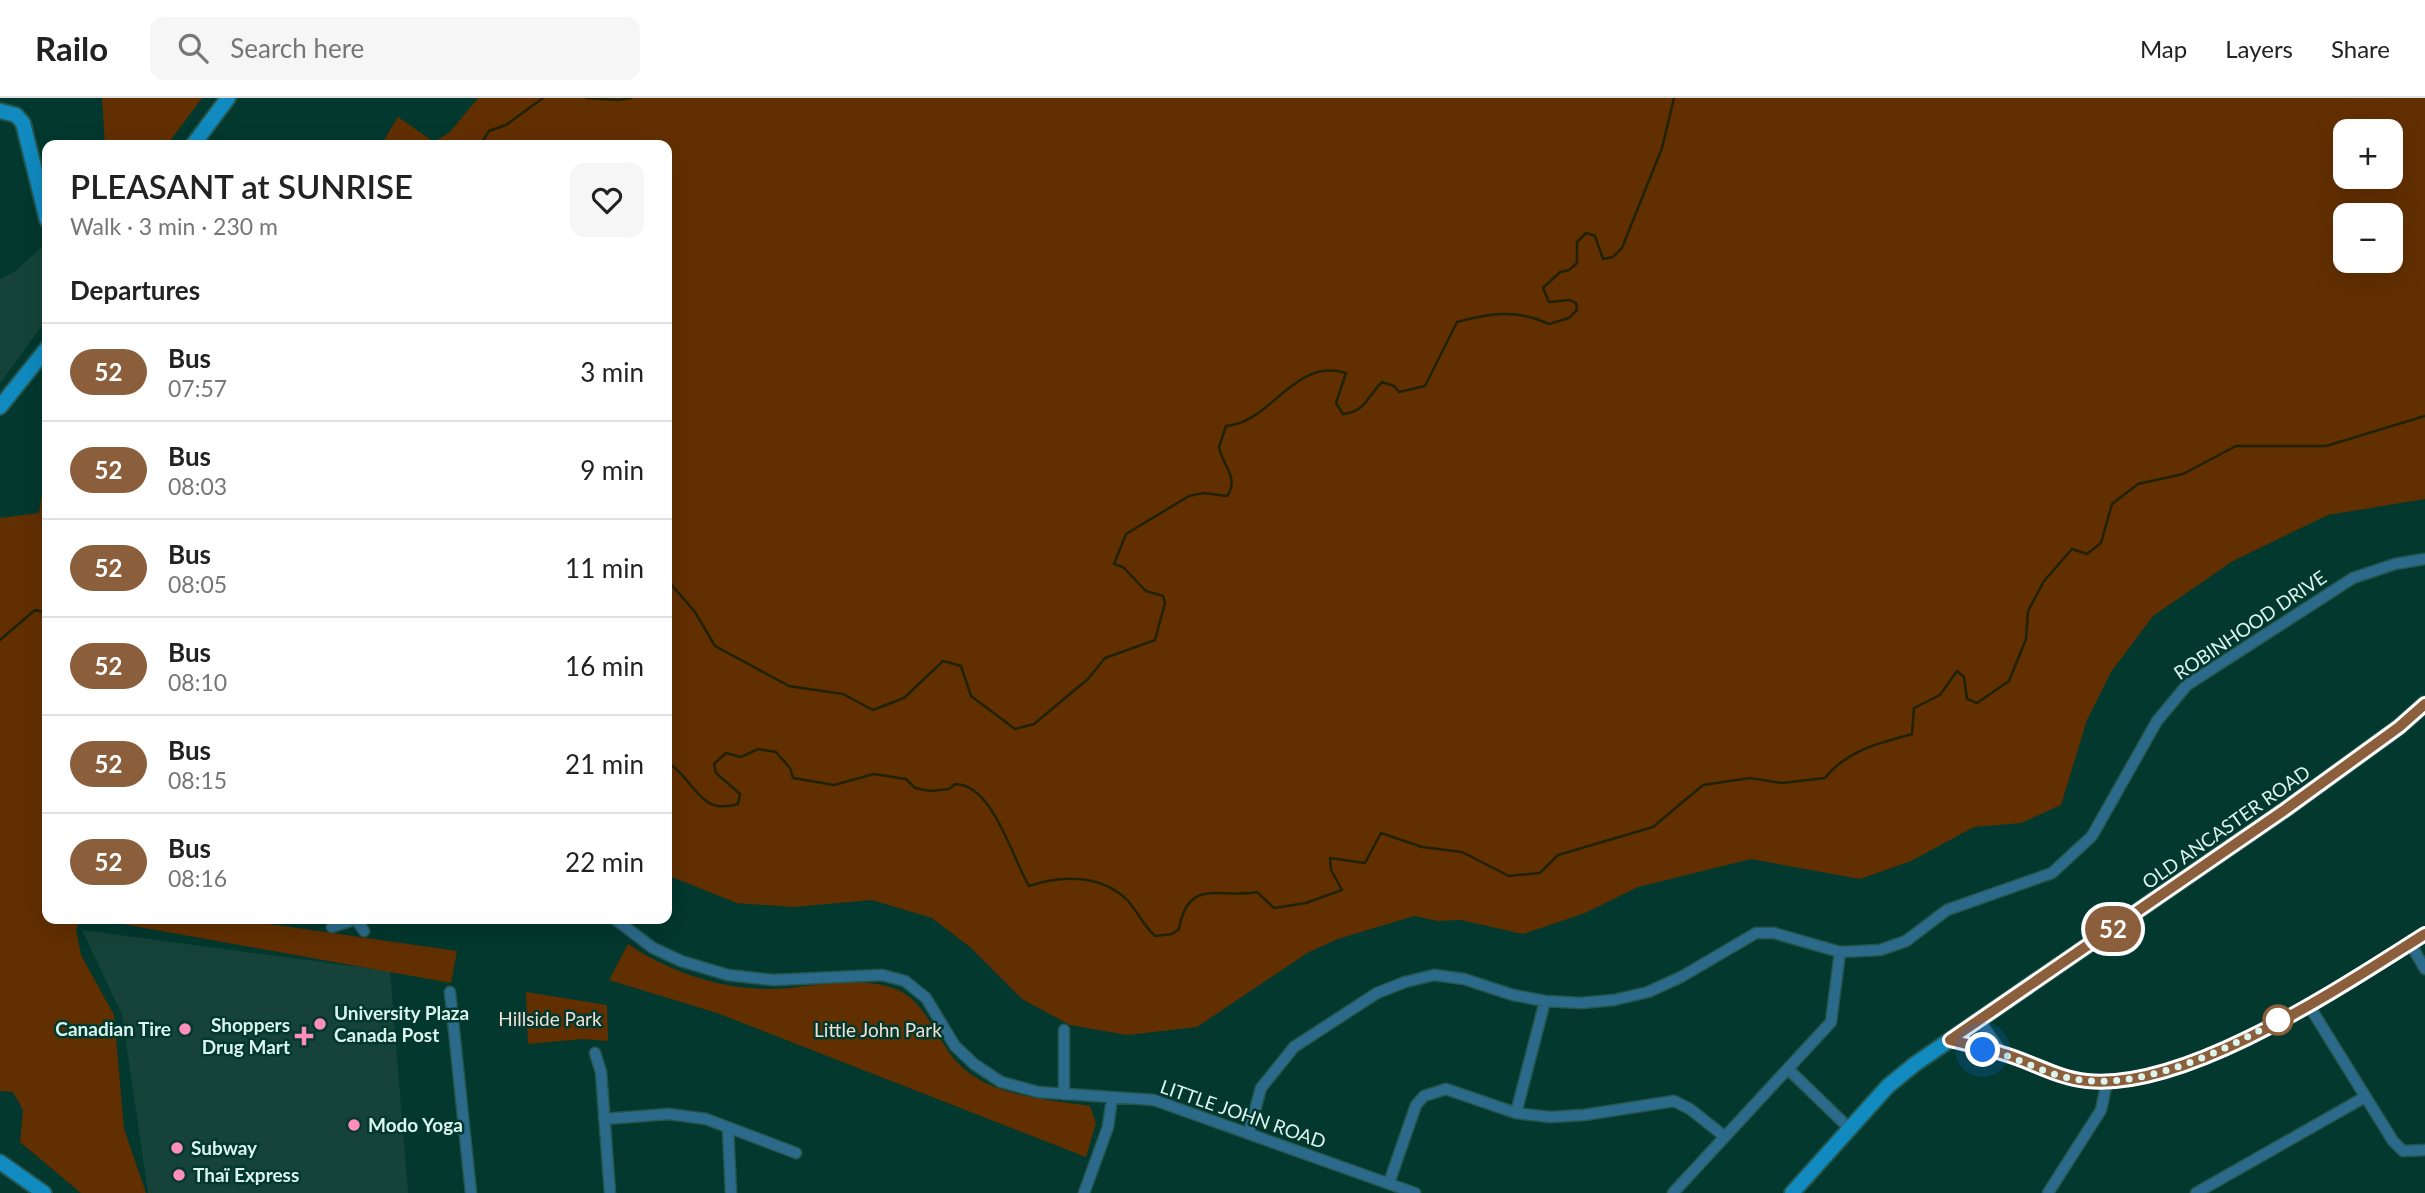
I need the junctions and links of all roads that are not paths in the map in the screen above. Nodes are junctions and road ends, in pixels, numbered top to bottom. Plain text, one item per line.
1 (228, 98) edge
2 (0, 111) edge
3 (197, 140) edge
4 (42, 200) edge
5 (42, 354) edge
6 (0, 407) edge
7 (2425, 559) edge
8 (2425, 704) edge
9 (341, 924) edge
10 (359, 924) edge
11 (622, 924) edge
12 (332, 927) dead end
13 (363, 931) dead end
14 (2425, 933) edge
15 (2410, 943) junction
16 (1840, 952) junction
17 (2425, 970) edge
18 (450, 992) dead end
19 (1545, 1002) junction
20 (2308, 1004) junction
21 (1980, 1022) junction
22 (1064, 1030) dead end
23 (1950, 1040) junction
24 (595, 1053) dead end
25 (2002, 1053) junction
26 (1789, 1070) junction
27 (2107, 1082) junction
28 (1064, 1095) junction
29 (2365, 1097) junction
30 (1112, 1098) junction
31 (1516, 1113) junction
32 (604, 1119) junction
33 (728, 1129) junction
34 (1849, 1129) junction
35 (1249, 1132) junction
36 (1724, 1136) junction
37 (2425, 1150) edge
38 (796, 1153) dead end
39 (0, 1161) edge
40 (1389, 1183) junction
41 (44, 1193) edge
42 (471, 1193) edge
43 (610, 1193) edge
44 (731, 1193) edge
45 (1084, 1193) edge
46 (1415, 1193) edge
47 (1673, 1193) edge
48 (1792, 1193) edge
49 (2048, 1193) edge
50 (2196, 1193) edge

1 - 3 street
2 - 4 street
5 - 6 street
7 - 16 street, ROBINHOOD DRIVE
8 - 21 street, OLD ANCASTER ROAD
9 - 12 street
10 - 13 street
11 - 28 street, LITTLE JOHN ROAD
14 - 15 street
15 - 17 street
15 - 20 street
16 - 19 street, ROBINHOOD DRIVE
16 - 26 street
18 - 42 street
19 - 31 street
19 - 35 street, ROBINHOOD DRIVE
20 - 27 street
20 - 29 street
21 - 23 street, OLD ANCASTER ROAD
21 - 25 street
22 - 28 street
23 - 25 street
23 - 34 street, OLD ANCASTER ROAD
24 - 32 street
25 - 27 street
26 - 34 street
26 - 36 street
27 - 49 street
28 - 30 street, LITTLE JOHN ROAD
29 - 37 street
29 - 50 street
30 - 35 street, LITTLE JOHN ROAD
30 - 45 street
31 - 36 street
31 - 40 street
32 - 33 street
32 - 43 street
33 - 38 street
33 - 44 street
34 - 48 street, OLD ANCASTER ROAD
35 - 40 street, LITTLE JOHN ROAD
36 - 47 street
39 - 41 street
40 - 46 street, LITTLE JOHN ROAD

